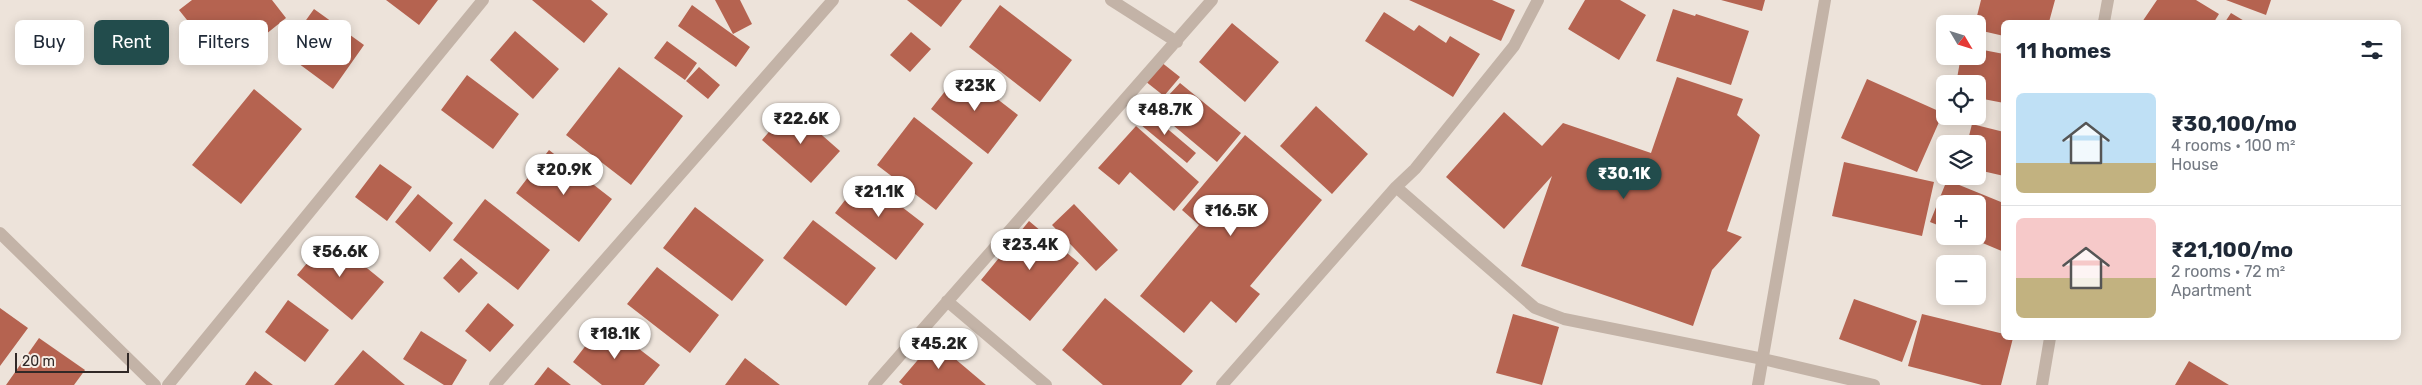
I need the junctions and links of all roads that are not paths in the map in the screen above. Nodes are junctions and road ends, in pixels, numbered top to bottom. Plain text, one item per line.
1 (483, 0) edge
2 (833, 0) edge
3 (1112, 0) edge
4 (1212, 0) edge
5 (1538, 0) edge
6 (1825, 0) edge
7 (2108, 0) edge
8 (2104, 20) edge
9 (1177, 42) junction
10 (1396, 187) junction
11 (0, 233) edge
12 (947, 301) junction
13 (2050, 340) edge
14 (1763, 359) junction
15 (155, 385) edge
16 (168, 385) edge
17 (495, 385) edge
18 (874, 385) edge
19 (1046, 385) edge
20 (1222, 385) edge
21 (1758, 385) edge
22 (1874, 385) edge
23 (2042, 385) edge

1 - 16 street
2 - 17 street
3 - 9 street
4 - 9 street
5 - 10 street
6 - 14 street
7 - 8 street
9 - 12 street
10 - 14 street
10 - 20 street
11 - 15 street
12 - 18 street
12 - 19 street
13 - 23 street
14 - 21 street
14 - 22 street

